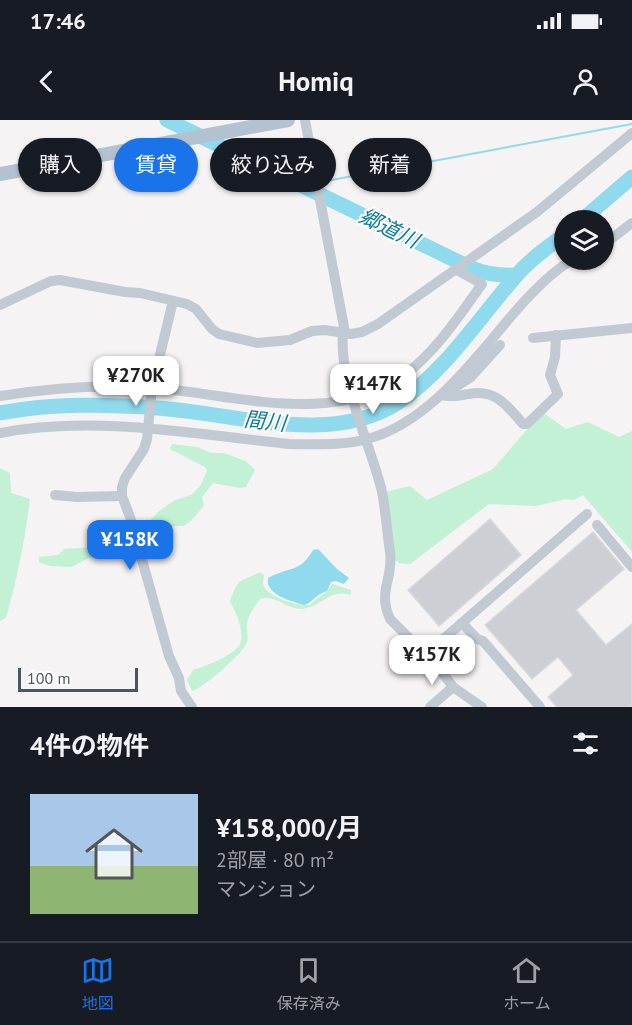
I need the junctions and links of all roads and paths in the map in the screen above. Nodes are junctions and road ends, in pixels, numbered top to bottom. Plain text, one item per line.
1 (288, 120) edge
2 (305, 120) edge
3 (632, 133) edge
4 (0, 174) edge
5 (632, 224) edge
6 (614, 237) edge
7 (455, 268) junction
8 (559, 270) edge
9 (173, 301) junction
10 (0, 305) edge
11 (632, 328) edge
12 (343, 333) junction
13 (556, 335) junction
14 (533, 338) dead end
15 (500, 345) dead end
16 (152, 389) junction
17 (0, 396) edge
18 (444, 396) junction
19 (354, 400) junction
20 (149, 427) junction
21 (0, 433) edge
22 (365, 438) junction
23 (55, 495) dead end
24 (122, 496) junction
25 (587, 514) dead end
26 (597, 525) dead end
27 (632, 567) edge
28 (462, 623) junction
29 (425, 655) junction
30 (453, 687) junction
31 (192, 707) edge
32 (430, 707) edge
33 (482, 707) edge
34 (540, 707) edge

1 - 4 main road
2 - 12 street
3 - 7 street
5 - 6 street
7 - 12 street
7 - 19 street
8 - 18 street
9 - 10 street
9 - 12 street
9 - 16 street
11 - 13 street
12 - 19 street
13 - 14 street
13 - 18 street
15 - 18 street
16 - 17 street
16 - 19 street
16 - 20 street
18 - 22 street
19 - 22 street
20 - 21 street
20 - 22 street
20 - 24 street
22 - 29 street
23 - 24 street
24 - 31 street
25 - 28 street
26 - 27 street
28 - 29 street
28 - 34 street
29 - 30 street
30 - 32 street
30 - 33 street

